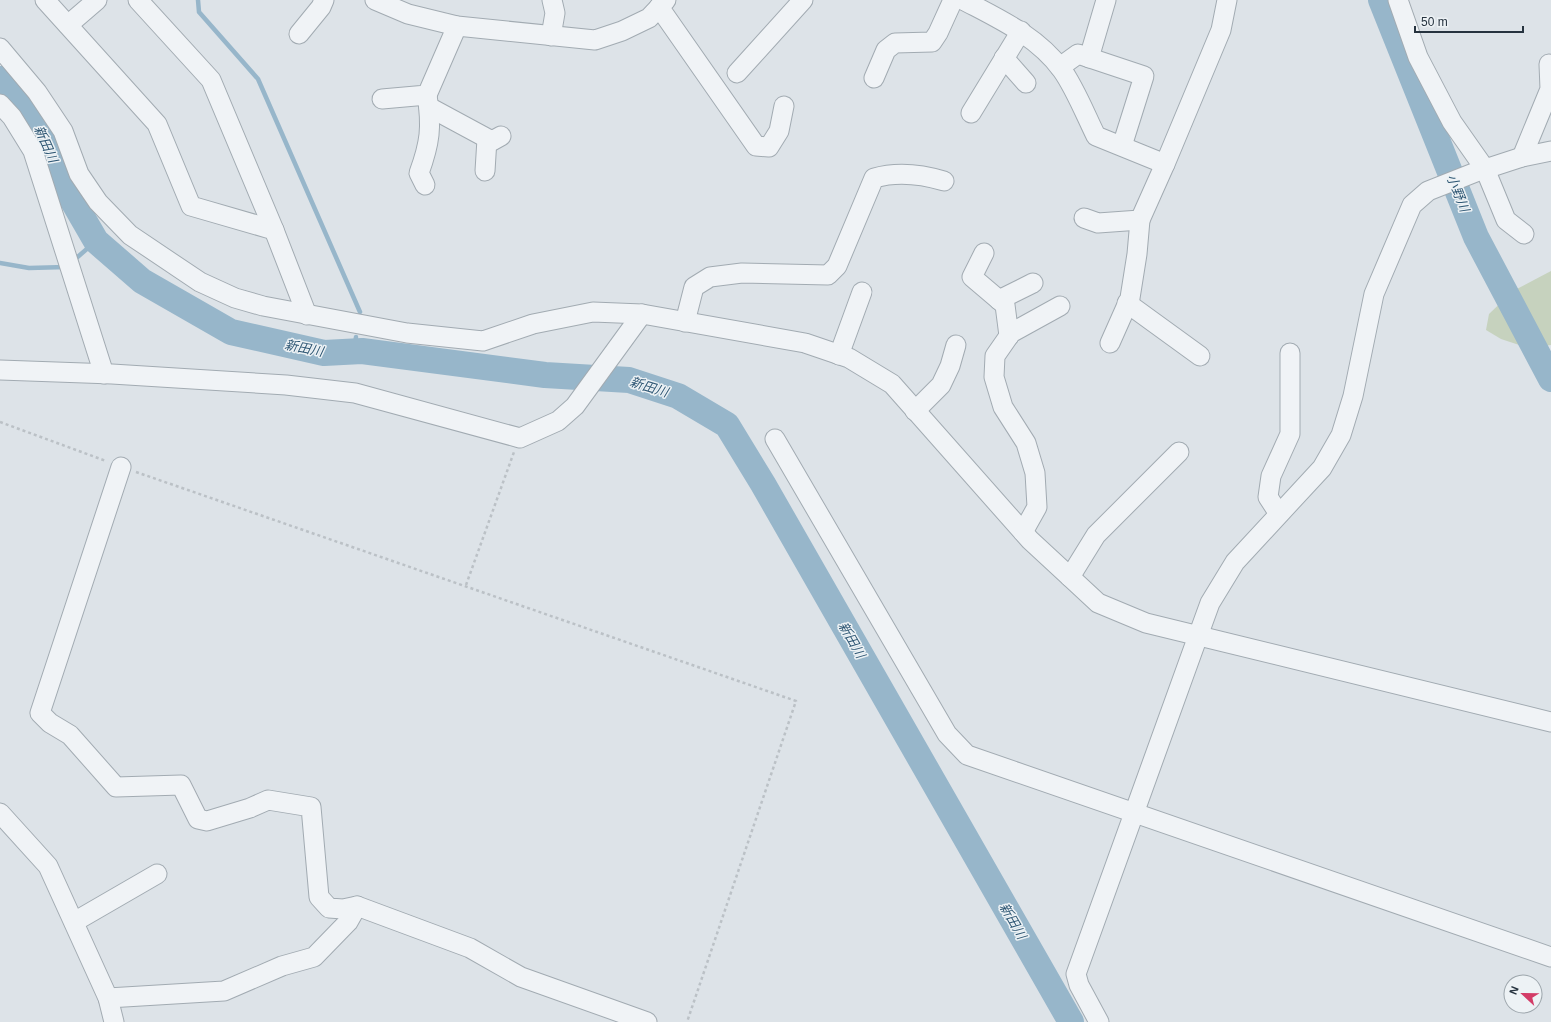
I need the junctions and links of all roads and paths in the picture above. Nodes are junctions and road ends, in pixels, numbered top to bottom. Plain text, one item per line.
1 (45, 0) edge
2 (97, 0) edge
3 (138, 0) edge
4 (324, 0) edge
5 (375, 0) edge
6 (552, 0) edge
7 (803, 0) edge
8 (953, 0) edge
9 (963, 0) edge
10 (1106, 0) edge
11 (1227, 0) edge
12 (1398, 0) edge
13 (663, 4) edge
14 (68, 25) junction
15 (457, 26) junction
16 (1021, 31) junction
17 (299, 34) dead end
18 (551, 36) junction
19 (0, 48) edge
20 (1004, 58) junction
21 (1089, 58) junction
22 (1549, 64) dead end
23 (1060, 67) junction
24 (738, 72) dead end
25 (874, 78) dead end
26 (1026, 83) dead end
27 (382, 99) dead end
28 (428, 101) junction
29 (0, 104) edge
30 (784, 106) dead end
31 (971, 113) dead end
32 (1122, 146) junction
33 (1551, 151) edge
34 (1522, 157) junction
35 (1164, 164) junction
36 (1481, 170) junction
37 (485, 171) dead end
38 (944, 181) dead end
39 (419, 183) dead end
40 (1084, 218) dead end
41 (1140, 220) junction
42 (274, 230) junction
43 (1524, 234) dead end
44 (984, 253) dead end
45 (1033, 284) dead end
46 (862, 292) dead end
47 (999, 300) junction
48 (1127, 304) junction
49 (1060, 306) dead end
50 (307, 314) junction
51 (642, 314) junction
52 (685, 322) junction
53 (1009, 336) junction
54 (1110, 343) dead end
55 (956, 345) dead end
56 (1290, 353) dead end
57 (838, 354) junction
58 (1200, 356) dead end
59 (0, 370) edge
60 (104, 374) junction
61 (915, 411) junction
62 (0, 422) edge
63 (520, 438) junction
64 (775, 439) dead end
65 (1179, 452) dead end
66 (121, 467) junction
67 (1279, 514) junction
68 (1023, 532) junction
69 (1070, 577) junction
70 (466, 585) junction
71 (1198, 636) junction
72 (1551, 722) edge
73 (0, 813) edge
74 (1134, 813) junction
75 (157, 874) dead end
76 (357, 906) junction
77 (74, 922) junction
78 (1551, 957) edge
79 (108, 998) junction
80 (114, 1022) edge
81 (647, 1022) edge
82 (687, 1022) edge
83 (1099, 1022) edge

1 - 14 street
2 - 14 street
3 - 42 street
4 - 17 street
5 - 15 street
6 - 18 street
7 - 24 street
8 - 25 street
9 - 16 street
10 - 21 street
11 - 35 street
12 - 36 street
13 - 18 street
13 - 30 street
14 - 42 street
15 - 18 street
15 - 28 street
16 - 20 street
16 - 23 street
19 - 50 street
20 - 26 street
20 - 31 street
21 - 23 street
21 - 32 street
22 - 34 street
23 - 32 street
27 - 28 street
28 - 37 street
28 - 39 street
29 - 60 street
32 - 35 street
33 - 34 street
34 - 36 street
35 - 41 street
36 - 43 street
36 - 67 street
38 - 52 street
40 - 41 street
41 - 48 street
42 - 50 street
44 - 47 street
45 - 47 street
46 - 57 street
47 - 53 street
48 - 54 street
48 - 58 street
49 - 53 street
50 - 51 street
51 - 52 street
51 - 63 street
52 - 57 street
53 - 68 street
55 - 61 street
56 - 67 street
57 - 61 street
59 - 60 street
60 - 63 street
61 - 68 street
62 - 66 path
63 - 70 path
64 - 74 street
65 - 69 street
66 - 70 path
66 - 76 street
67 - 71 street
68 - 69 street
69 - 71 street
70 - 82 path
71 - 72 street
71 - 74 street
73 - 77 street
74 - 78 street
74 - 83 street
75 - 77 street
76 - 79 street
76 - 81 street
77 - 79 street
79 - 80 street

